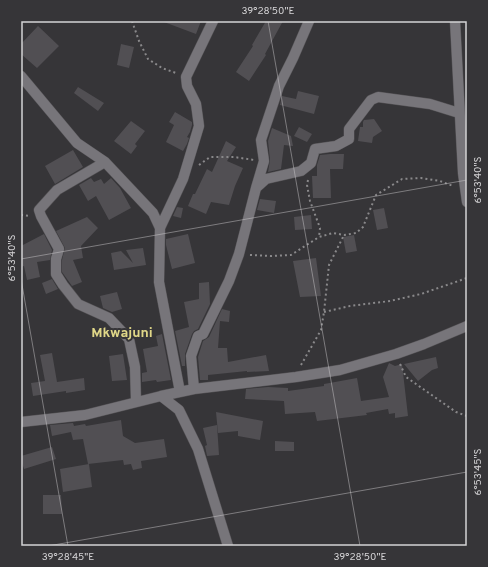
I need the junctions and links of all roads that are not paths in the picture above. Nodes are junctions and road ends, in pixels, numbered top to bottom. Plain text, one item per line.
1 (213, 21) edge
2 (309, 21) edge
3 (455, 21) edge
4 (21, 76) edge
5 (459, 114) junction
6 (105, 162) junction
7 (465, 172) edge
8 (256, 188) junction
9 (467, 202) edge
10 (160, 228) junction
11 (467, 326) edge
12 (194, 389) junction
13 (180, 392) junction
14 (161, 396) junction
15 (136, 402) junction
16 (21, 422) edge
17 (228, 546) edge

1 - 10 street
2 - 8 street
3 - 5 street
4 - 6 street
5 - 7 street
5 - 8 street
6 - 10 street
6 - 15 street
7 - 9 street
8 - 12 street
10 - 13 street
11 - 12 street
12 - 13 street
13 - 14 street
14 - 15 street
14 - 17 street
15 - 16 street

